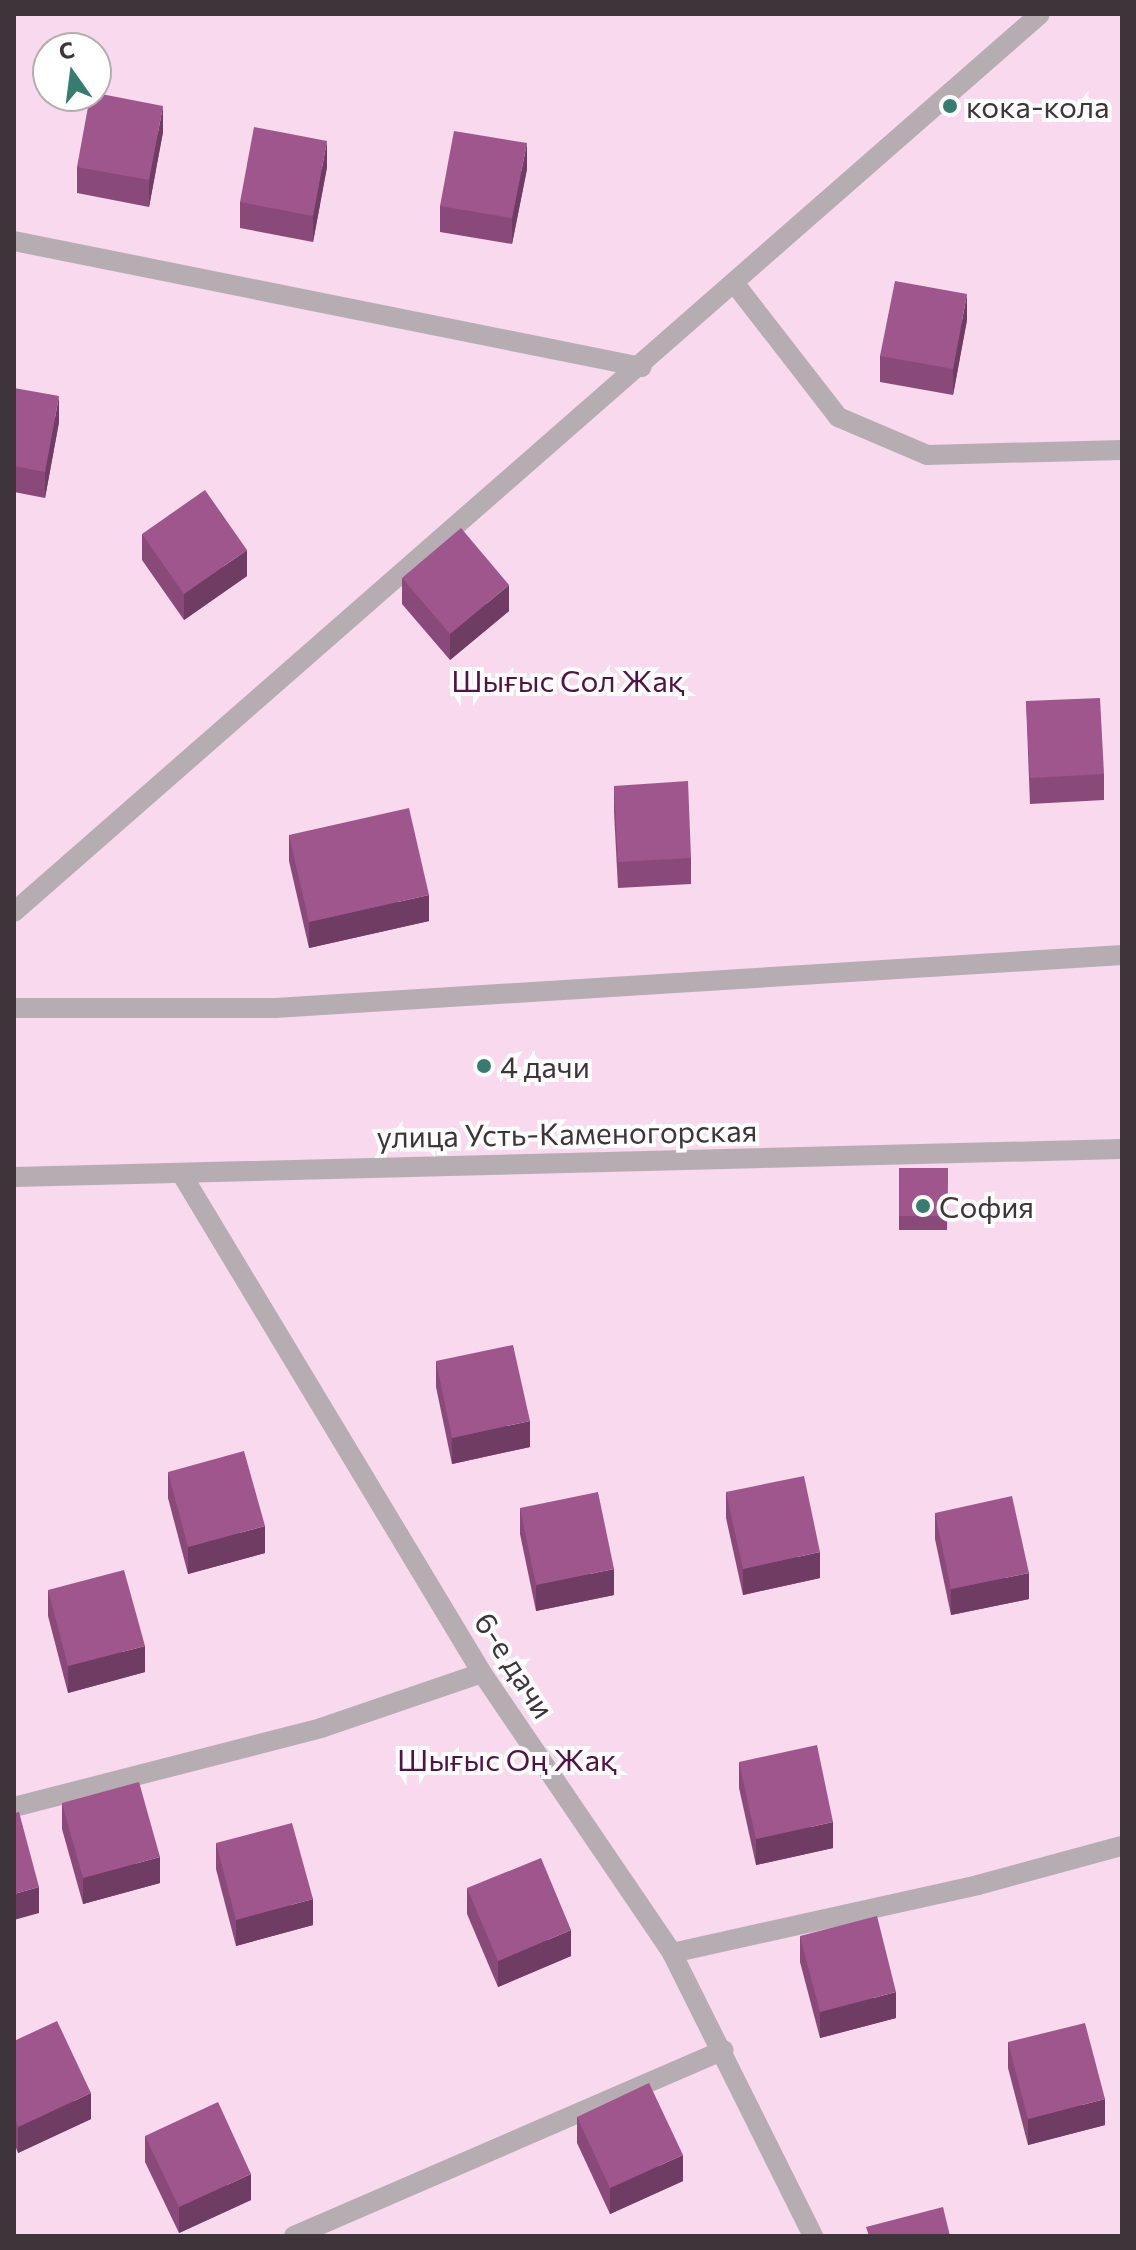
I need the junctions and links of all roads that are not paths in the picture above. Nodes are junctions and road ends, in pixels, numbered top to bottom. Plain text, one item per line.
1 (1040, 14) edge
2 (14, 241) edge
3 (735, 284) junction
4 (641, 367) junction
5 (1122, 450) edge
6 (14, 912) edge
7 (1122, 955) edge
8 (14, 1008) edge
9 (1122, 1149) edge
10 (181, 1173) junction
11 (14, 1177) edge
12 (482, 1673) junction
13 (14, 1807) edge
14 (1122, 1846) edge
15 (672, 1953) junction
16 (723, 2050) junction
17 (294, 2236) edge
18 (813, 2236) edge

1 - 3 street
2 - 4 street
3 - 4 street
3 - 5 street
4 - 6 street
7 - 8 street
9 - 10 street, улица Усть-Каменогорская
10 - 11 street, улица Усть-Каменогорская
10 - 12 street, 6-е дачи
12 - 13 street
12 - 15 street, 6-е дачи
14 - 15 street
15 - 16 street, 6-е дачи
16 - 17 street
16 - 18 street, 6-е дачи

